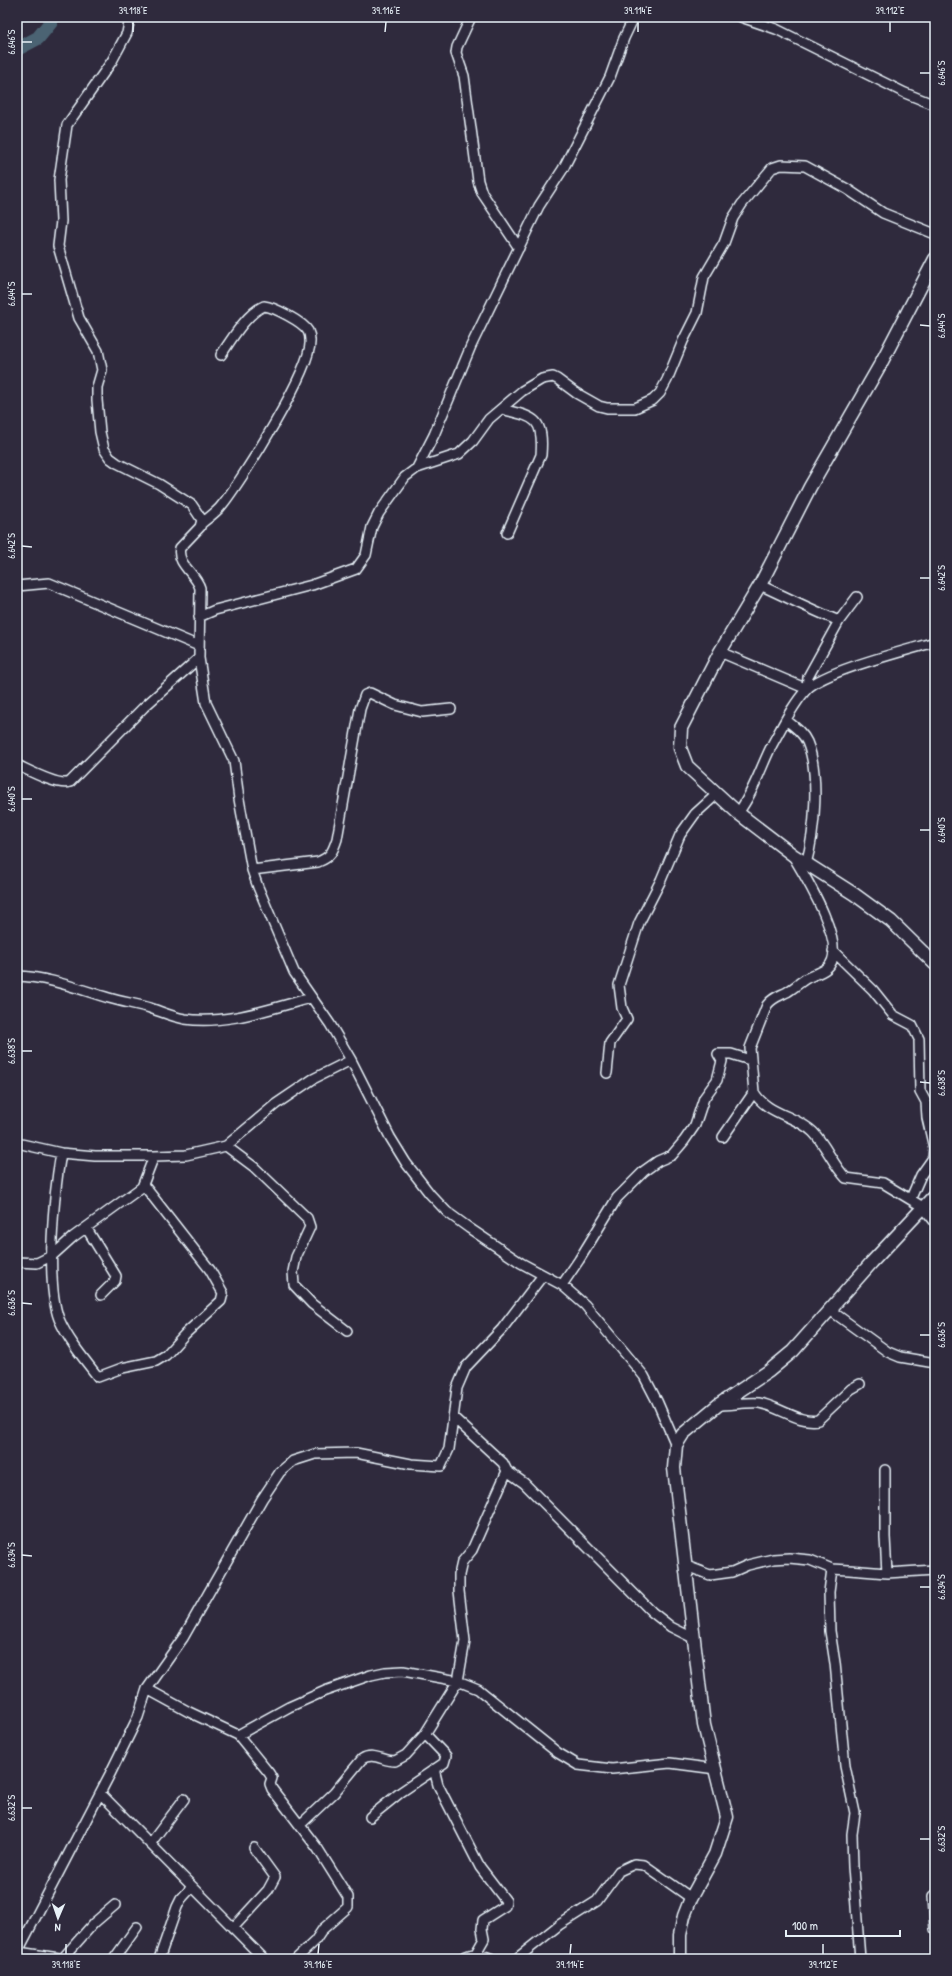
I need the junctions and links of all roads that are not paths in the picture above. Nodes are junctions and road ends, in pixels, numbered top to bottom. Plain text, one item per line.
1 (130, 17) edge
2 (471, 17) edge
3 (634, 17) edge
4 (741, 17) edge
5 (935, 106) edge
6 (935, 234) edge
7 (519, 248) junction
8 (935, 259) edge
9 (220, 355) dead end
10 (501, 409) junction
11 (417, 468) junction
12 (202, 523) junction
13 (507, 533) dead end
14 (760, 585) junction
15 (17, 586) edge
16 (857, 597) dead end
17 (200, 617) junction
18 (839, 621) junction
19 (935, 642) edge
20 (199, 646) junction
21 (720, 652) junction
22 (199, 658) junction
23 (807, 689) junction
24 (451, 709) dead end
25 (786, 720) junction
26 (17, 765) edge
27 (717, 794) junction
28 (738, 814) junction
29 (793, 856) junction
30 (806, 864) junction
31 (252, 870) junction
32 (833, 950) junction
33 (935, 964) edge
34 (17, 976) edge
35 (311, 998) junction
36 (351, 1060) junction
37 (750, 1060) junction
38 (607, 1073) dead end
39 (754, 1092) junction
40 (723, 1137) dead end
41 (17, 1143) edge
42 (226, 1146) junction
43 (61, 1153) junction
44 (154, 1156) junction
45 (142, 1187) junction
46 (935, 1195) edge
47 (911, 1198) junction
48 (923, 1207) junction
49 (935, 1222) edge
50 (87, 1229) junction
51 (53, 1255) junction
52 (17, 1262) edge
53 (543, 1275) junction
54 (562, 1285) junction
55 (101, 1295) dead end
56 (830, 1310) junction
57 (346, 1331) dead end
58 (935, 1363) edge
59 (860, 1384) dead end
60 (718, 1405) junction
61 (454, 1418) junction
62 (676, 1445) junction
63 (885, 1470) dead end
64 (508, 1471) junction
65 (684, 1565) junction
66 (832, 1569) junction
67 (935, 1570) edge
68 (887, 1573) junction
69 (693, 1638) junction
70 (458, 1681) junction
71 (147, 1689) junction
72 (425, 1734) junction
73 (238, 1735) junction
74 (434, 1769) junction
75 (716, 1769) junction
76 (100, 1793) junction
77 (184, 1799) dead end
78 (370, 1817) dead end
79 (300, 1825) junction
80 (150, 1844) junction
81 (254, 1848) dead end
82 (192, 1886) junction
83 (932, 1896) dead end
84 (691, 1898) junction
85 (115, 1905) dead end
86 (137, 1928) dead end
87 (233, 1928) junction
88 (935, 1929) edge
89 (17, 1953) edge
90 (476, 1953) junction
91 (65, 1959) edge
92 (114, 1959) edge
93 (158, 1959) edge
94 (264, 1959) edge
95 (296, 1959) edge
96 (460, 1959) edge
97 (493, 1959) edge
98 (516, 1959) edge
99 (680, 1959) edge
100 (860, 1959) edge

1 - 12 street
2 - 7 street
3 - 7 street
4 - 5 street
6 - 10 street
7 - 11 street
8 - 14 street
9 - 12 street
10 - 11 street
10 - 13 street
11 - 17 street
12 - 17 street
14 - 18 street
14 - 21 street
15 - 20 street
16 - 18 street
17 - 20 street
18 - 23 street
19 - 23 street
20 - 22 street
21 - 23 street
21 - 27 street
22 - 26 street
22 - 31 street
23 - 25 street
24 - 31 street
25 - 28 street
25 - 30 street
27 - 28 street
27 - 38 street
28 - 29 street
29 - 30 street
29 - 32 street
30 - 33 street
31 - 35 street
32 - 37 street
32 - 47 street
34 - 35 street
35 - 36 street
36 - 42 street
36 - 53 street
37 - 39 street
37 - 54 street
39 - 40 street
39 - 47 street
41 - 43 street
42 - 44 street
42 - 57 street
43 - 44 street
43 - 51 street
44 - 45 street
45 - 50 street
45 - 51 street
46 - 48 street
47 - 48 street
48 - 49 street
48 - 56 street
50 - 51 street
50 - 55 street
51 - 52 street
53 - 54 street
53 - 61 street
54 - 62 street
56 - 58 street
56 - 60 street
59 - 60 street
60 - 62 street
61 - 64 street
61 - 71 street
62 - 65 street
63 - 68 street
64 - 69 street
64 - 70 street
65 - 66 street
65 - 69 street
66 - 68 street
66 - 100 street
67 - 68 street
69 - 75 street
70 - 72 street
70 - 73 street
70 - 75 street
71 - 73 street
71 - 76 street
72 - 74 street
72 - 79 street
73 - 79 street
74 - 78 street
74 - 90 street
75 - 84 street
76 - 80 street
76 - 89 street
77 - 80 street
79 - 95 street
80 - 82 street
81 - 87 street
82 - 87 street
82 - 93 street
83 - 88 street
84 - 98 street
84 - 99 street
85 - 91 street
86 - 92 street
87 - 94 street
89 - 91 street
90 - 96 street
90 - 97 street

